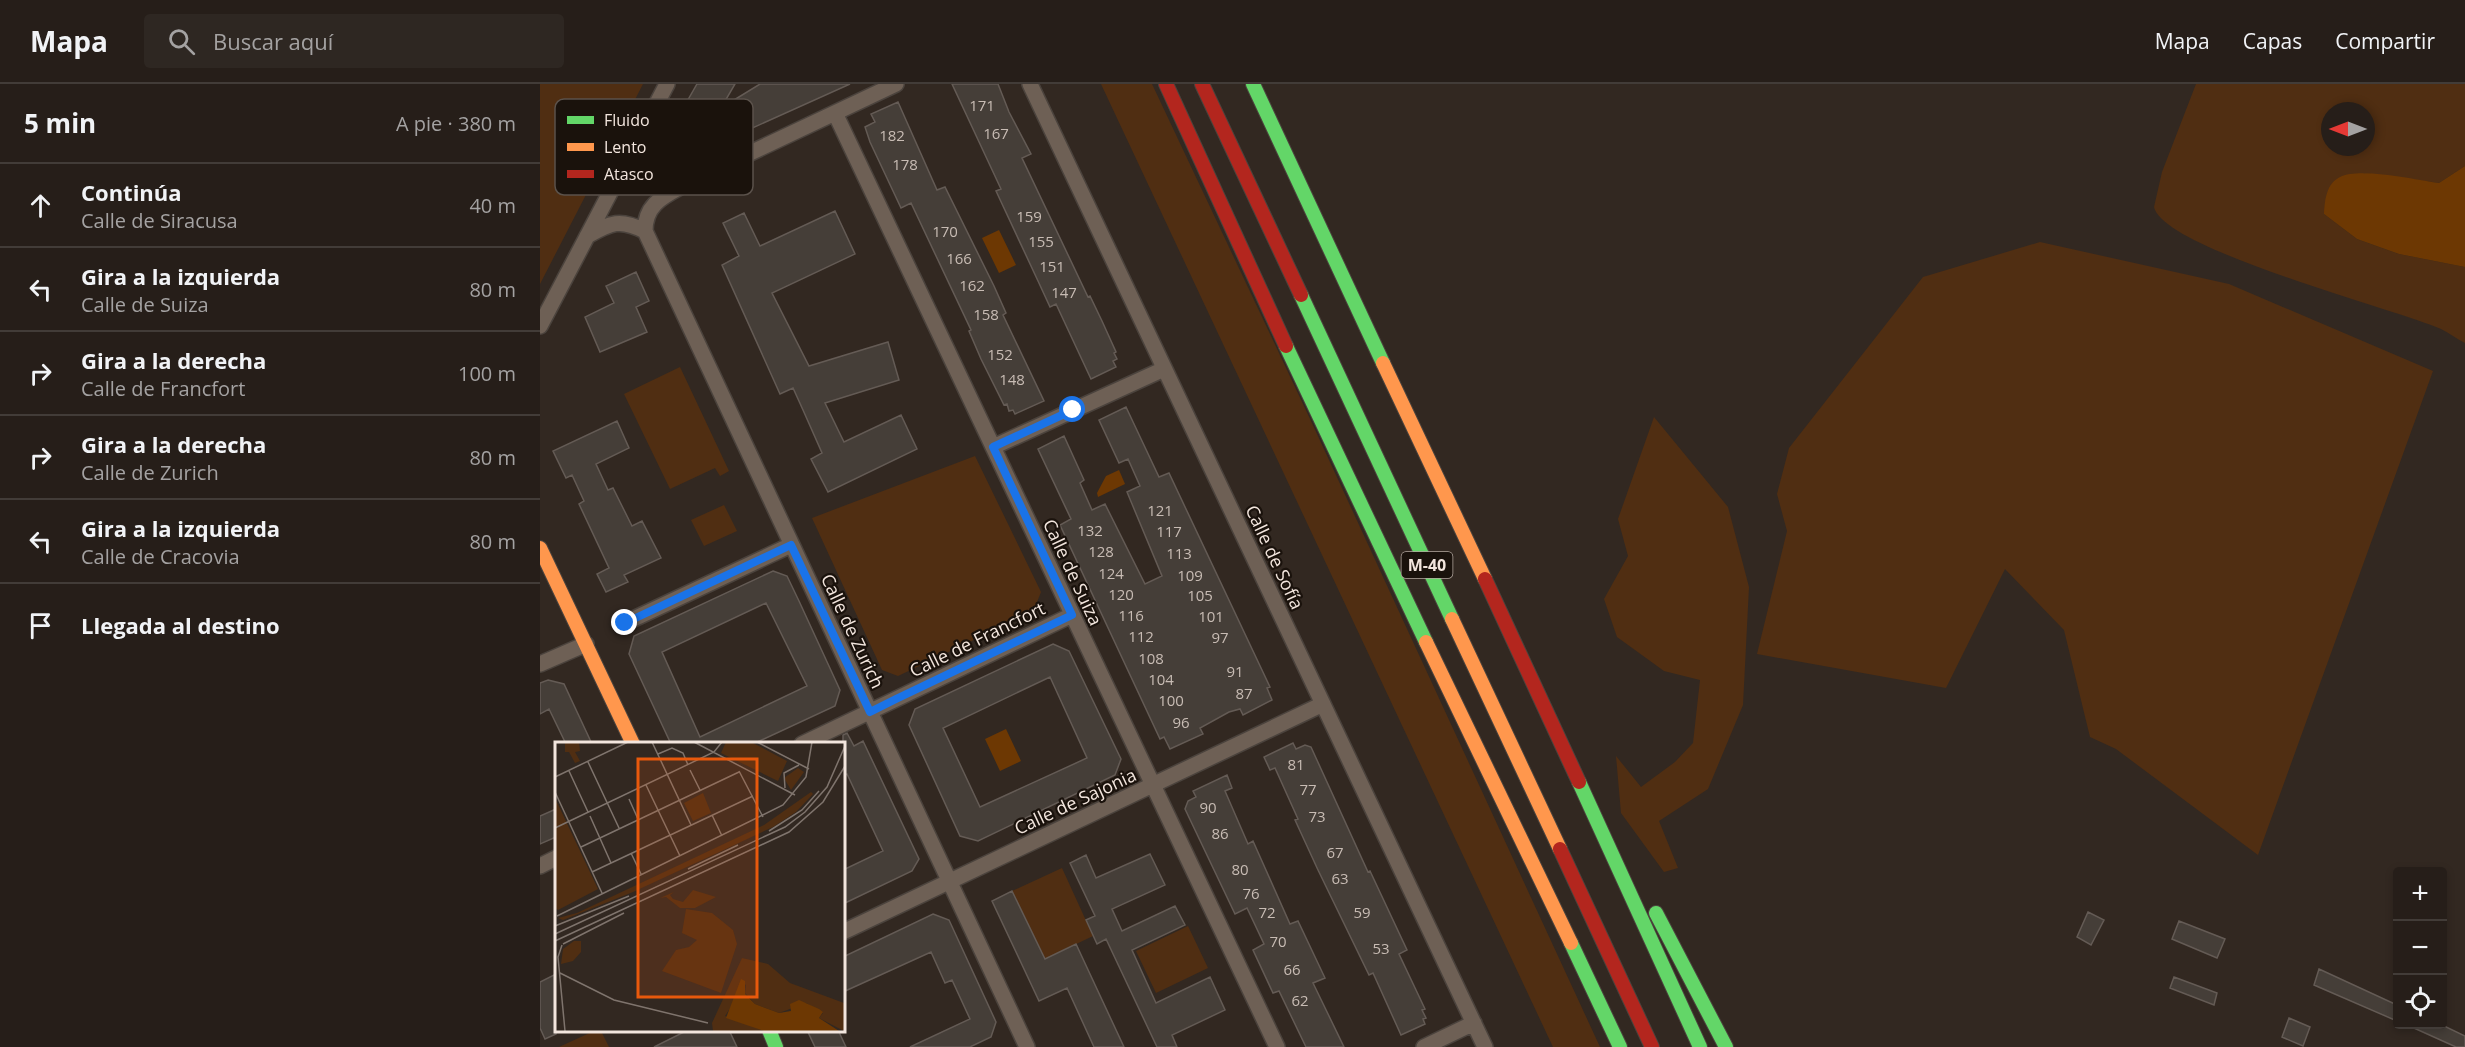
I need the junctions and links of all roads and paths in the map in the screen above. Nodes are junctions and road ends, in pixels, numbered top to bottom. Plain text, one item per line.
1 (667, 84) edge
2 (896, 84) edge
3 (1029, 84) edge
4 (1166, 84) edge
5 (1202, 84) edge
6 (1253, 84) edge
7 (659, 99) edge
8 (835, 113) junction
9 (753, 152) edge
10 (608, 195) edge
11 (669, 195) edge
12 (645, 231) junction
13 (587, 236) junction
14 (540, 326) edge
15 (1164, 369) junction
16 (1303, 382) junction
17 (993, 447) junction
18 (1371, 493) dead end
19 (1402, 543) dead end
20 (791, 545) junction
21 (540, 548) edge
22 (1072, 615) junction
23 (625, 623) dead end
24 (1463, 643) junction
25 (586, 644) junction
26 (540, 664) edge
27 (1323, 704) junction
28 (870, 712) junction
29 (1556, 732) junction
30 (632, 742) edge
31 (806, 742) edge
32 (1153, 786) junction
33 (555, 858) edge
34 (540, 866) edge
35 (950, 882) junction
36 (844, 932) edge
37 (1474, 1023) junction
38 (770, 1032) edge
39 (1024, 1046) edge
40 (776, 1047) edge
41 (1277, 1047) edge
42 (1424, 1047) edge
43 (1485, 1047) edge
44 (1620, 1047) edge
45 (1652, 1047) edge
46 (1700, 1047) edge
47 (1726, 1047) edge

1 - 7 street
2 - 8 street
3 - 15 street, Calle de Sofía
4 - 16 main road
5 - 24 main road, M-40
6 - 29 main road, M-40
8 - 9 street
8 - 17 street, Calle de Suiza
10 - 13 street
11 - 12 street
12 - 13 street
12 - 20 street, Calle de Zurich
13 - 14 street
15 - 17 street
15 - 27 street, Calle de Sofía
16 - 18 main road
16 - 44 main road
17 - 22 street, Calle de Suiza
19 - 24 main road
20 - 23 street
20 - 28 street, Calle de Zurich
21 - 25 main road
22 - 28 street, Calle de Francfort
22 - 32 street, Calle de Suiza
24 - 45 main road, M-40
25 - 26 street
25 - 30 main road
27 - 32 street, Calle de Sajonia
27 - 37 street, Calle de Sofía
28 - 31 street, Calle de Francfort
28 - 35 street, Calle de Zurich
29 - 46 main road, M-40
29 - 47 main road
32 - 35 street, Calle de Sajonia
32 - 41 street, Calle de Suiza
33 - 34 street
35 - 36 street, Calle de Sajonia
35 - 39 street, Calle de Zurich
37 - 42 street
37 - 43 street, Calle de Sofía
38 - 40 main road

